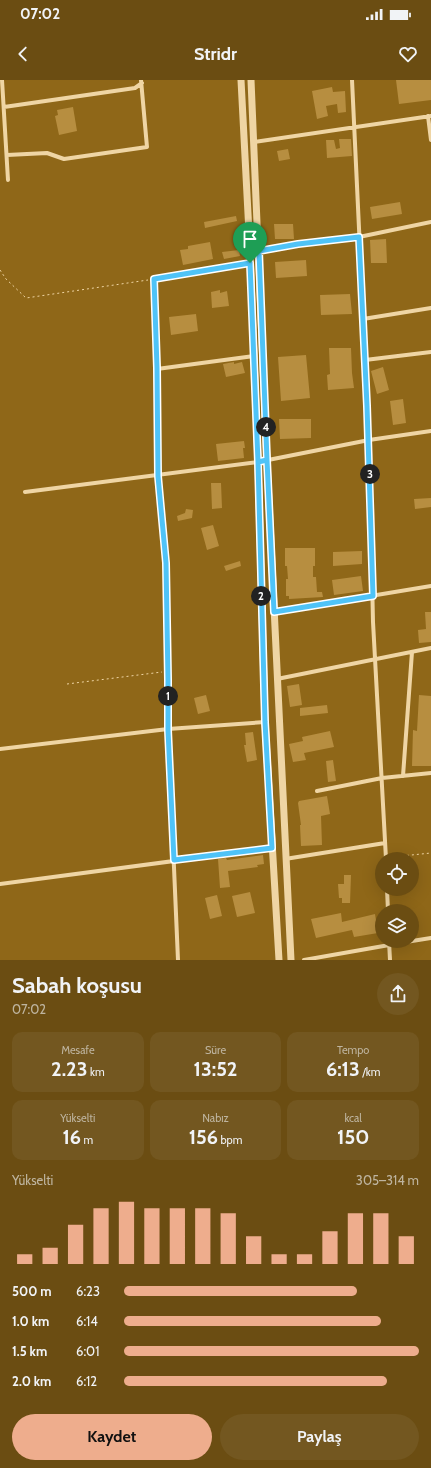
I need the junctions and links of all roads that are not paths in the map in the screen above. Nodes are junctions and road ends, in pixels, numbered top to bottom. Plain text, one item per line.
1 (2, 80) edge
2 (241, 80) edge
3 (251, 80) edge
4 (352, 80) edge
5 (141, 82) edge
6 (4, 107) junction
7 (430, 116) edge
8 (355, 127) junction
9 (431, 140) edge
10 (254, 142) junction
11 (7, 155) junction
12 (8, 180) dead end
13 (431, 222) edge
14 (359, 237) junction
15 (259, 251) junction
16 (250, 263) junction
17 (431, 308) edge
18 (363, 319) junction
19 (431, 352) edge
20 (254, 356) junction
21 (365, 360) junction
22 (157, 368) junction
23 (431, 431) edge
24 (368, 440) junction
25 (267, 460) junction
26 (258, 462) junction
27 (158, 476) junction
28 (25, 492) dead end
29 (431, 586) edge
30 (373, 596) junction
31 (274, 612) junction
32 (431, 648) edge
33 (412, 652) junction
34 (376, 660) junction
35 (277, 680) junction
36 (265, 722) junction
37 (168, 730) junction
38 (0, 749) edge
39 (431, 773) edge
40 (403, 776) junction
41 (382, 778) junction
42 (317, 791) dead end
43 (385, 843) junction
44 (272, 848) junction
45 (386, 852) edge
46 (285, 859) junction
47 (174, 860) junction
48 (0, 884) edge
49 (431, 938) edge
50 (419, 940) edge
51 (375, 946) edge
52 (389, 948) edge
53 (178, 960) edge
54 (278, 960) edge
55 (290, 960) edge
56 (304, 960) edge
57 (390, 960) edge

1 - 6 street
2 - 16 street
3 - 10 street
4 - 8 street
5 - 6 street
5 - 11 street
6 - 11 street
7 - 8 street
7 - 9 street
8 - 10 street
8 - 14 street
10 - 15 street
11 - 12 street
13 - 14 street
14 - 15 street
14 - 18 street
15 - 25 street
16 - 20 street
16 - 22 street
17 - 18 street
18 - 21 street
19 - 21 street
20 - 22 street
20 - 26 street
21 - 24 street
22 - 27 street
23 - 24 street
24 - 25 street
24 - 30 street
25 - 26 street
25 - 31 street
26 - 27 street
26 - 36 street
27 - 28 street
27 - 37 street
29 - 30 street
30 - 31 street
30 - 34 street
31 - 35 street
32 - 33 street
33 - 34 street
33 - 40 street
34 - 35 street
34 - 41 street
35 - 46 street
36 - 37 street
36 - 44 street
37 - 38 street
37 - 47 street
39 - 40 street
40 - 41 street
41 - 42 street
41 - 43 street
43 - 45 street
43 - 46 street
44 - 47 street
44 - 54 street
46 - 55 street
47 - 48 street
47 - 53 street
49 - 50 street
51 - 56 street
52 - 57 street

